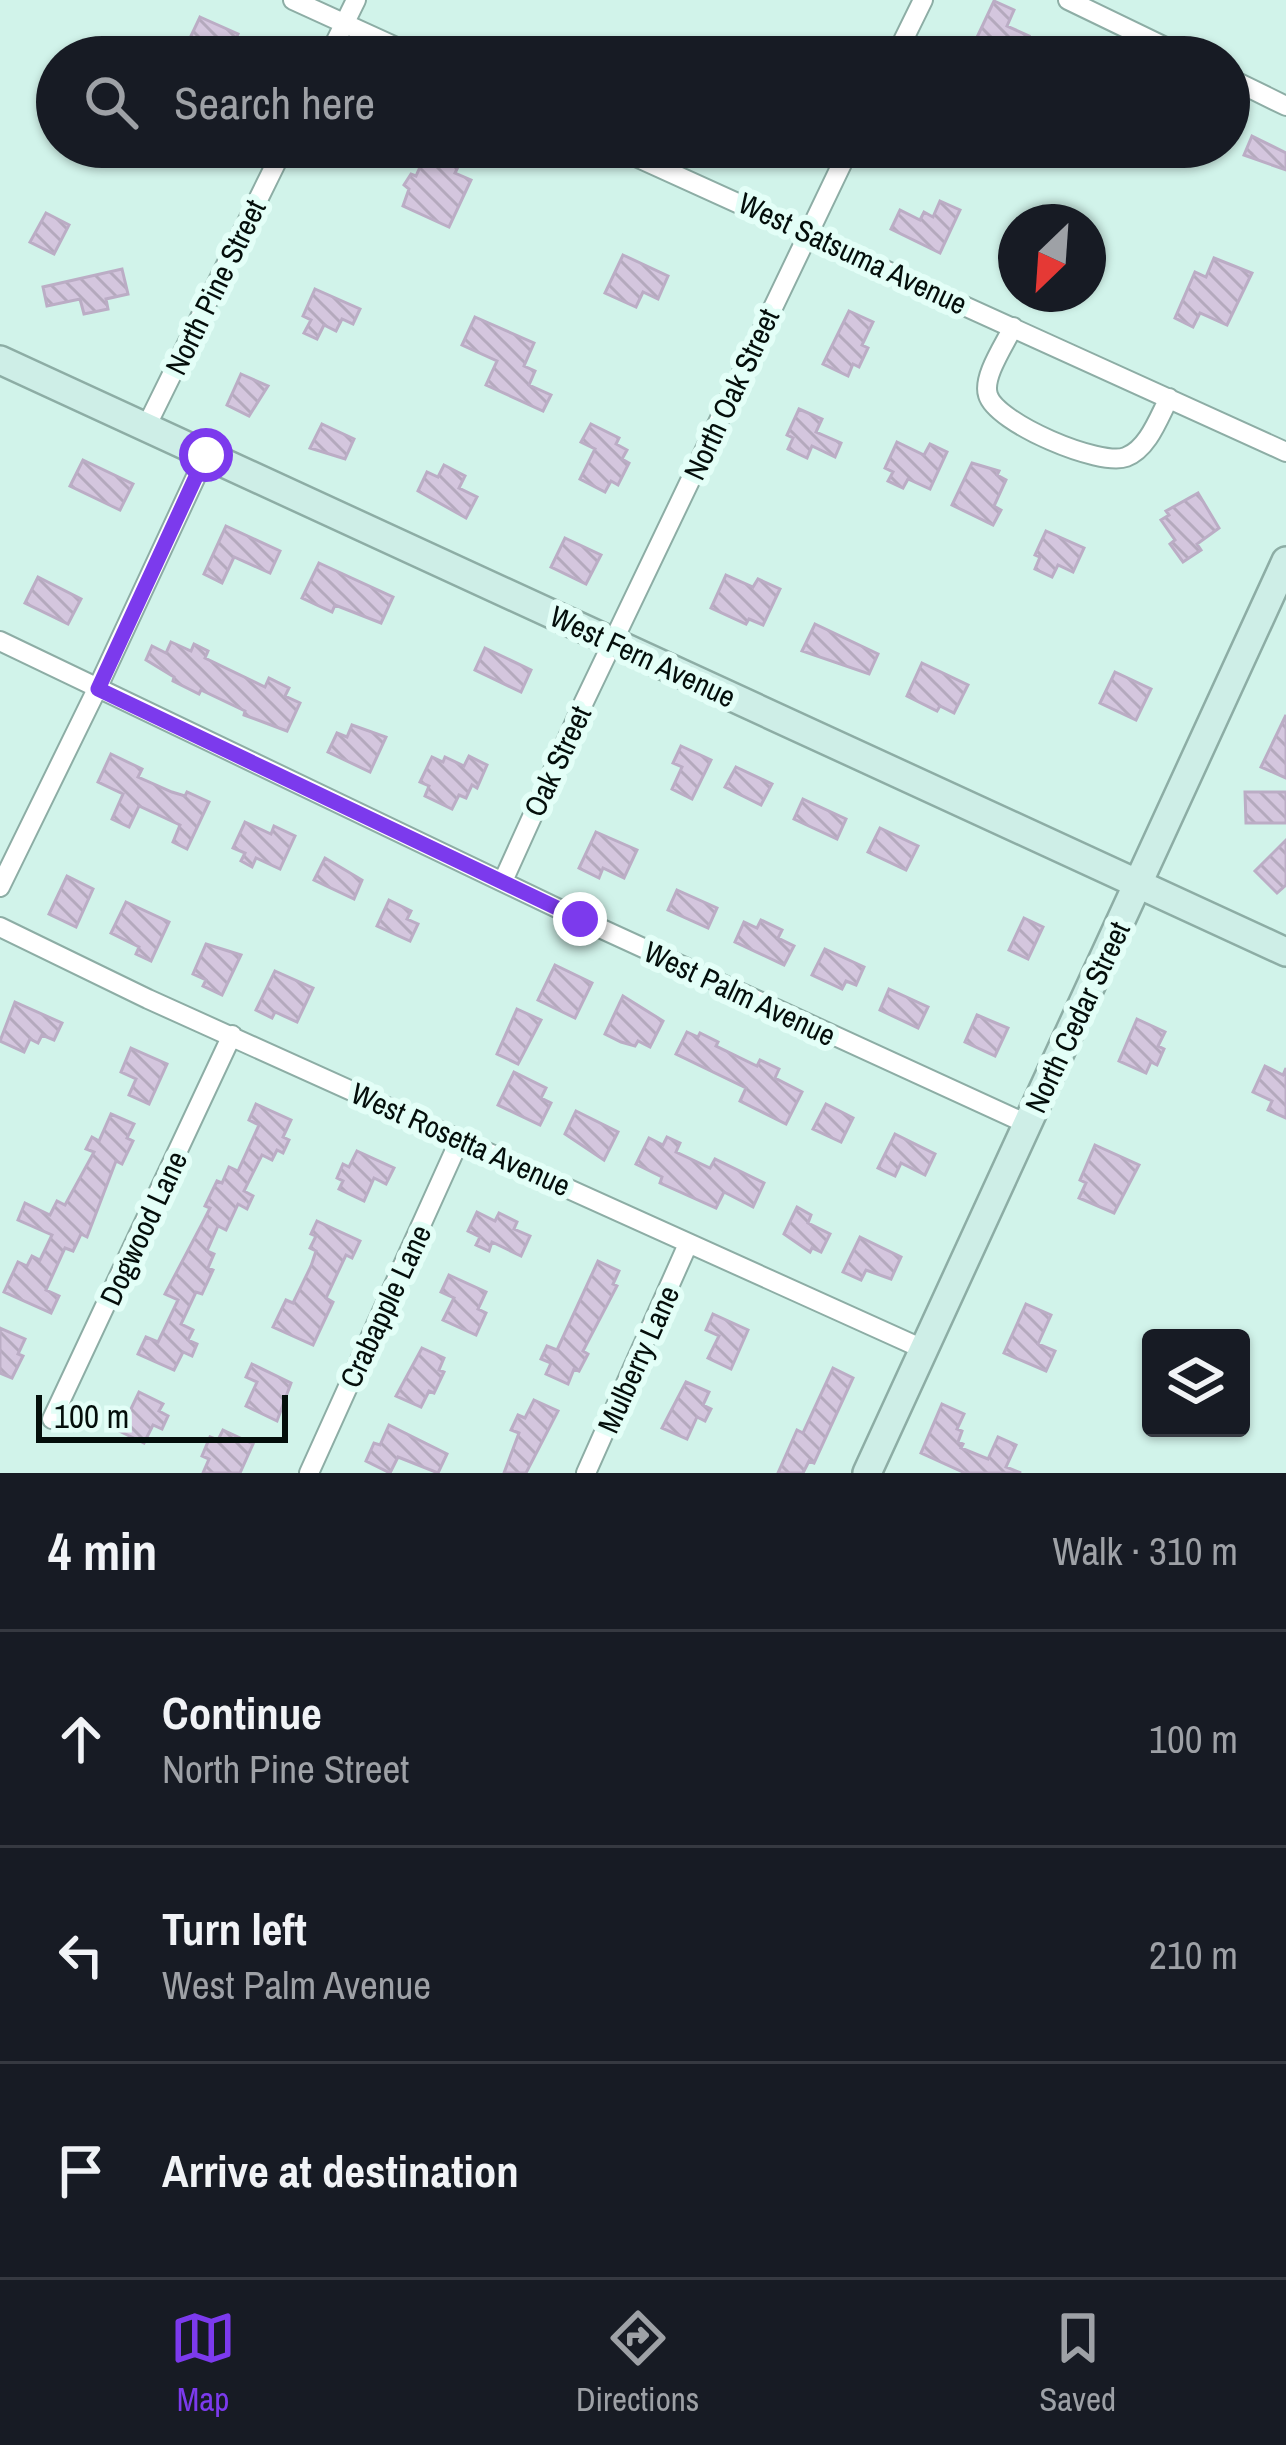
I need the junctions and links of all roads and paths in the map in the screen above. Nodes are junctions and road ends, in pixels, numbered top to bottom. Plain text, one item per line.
1 (293, 0) edge
2 (356, 0) edge
3 (923, 0) edge
4 (1068, 0) edge
5 (344, 24) junction
6 (338, 36) edge
7 (371, 36) edge
8 (905, 36) edge
9 (1143, 36) edge
10 (1250, 88) edge
11 (1286, 106) edge
12 (274, 168) edge
13 (662, 168) edge
14 (840, 168) edge
15 (808, 232) junction
16 (1013, 327) junction
17 (0, 360) edge
18 (1169, 398) junction
19 (146, 427) junction
20 (1286, 452) edge
21 (206, 455) junction
22 (1286, 561) edge
23 (0, 641) edge
24 (613, 642) junction
25 (98, 689) junction
26 (502, 881) junction
27 (1137, 884) junction
28 (0, 886) edge
29 (0, 927) edge
30 (1286, 952) edge
31 (232, 1036) junction
32 (1028, 1124) junction
33 (460, 1139) junction
34 (688, 1244) junction
35 (923, 1349) junction
36 (52, 1420) dead end
37 (309, 1473) edge
38 (586, 1473) edge
39 (867, 1473) edge

1 - 5 street
2 - 5 street
3 - 8 street
4 - 9 street
5 - 6 street
5 - 7 street
10 - 11 street
12 - 19 street, North Pine Street
13 - 15 street, West Satsuma Avenue
14 - 15 street, North Oak Street
15 - 16 street, West Satsuma Avenue
15 - 24 street, North Oak Street
16 - 18 street, West Satsuma Avenue
16 - 18 street
17 - 19 street, West Fern Avenue
18 - 20 street, West Satsuma Avenue
19 - 21 street, West Fern Avenue
21 - 24 street, West Fern Avenue
21 - 25 street
22 - 27 street, North Cedar Street
23 - 25 street, West Palm Avenue
24 - 26 street, Oak Street
24 - 27 street, West Fern Avenue
25 - 26 street, West Palm Avenue
25 - 28 street
26 - 32 street, West Palm Avenue
27 - 30 street, West Fern Avenue
27 - 32 street, North Cedar Street
29 - 31 street, West Rosetta Avenue
31 - 33 street, West Rosetta Avenue
31 - 36 street, Dogwood Lane
32 - 35 street, North Cedar Street
33 - 34 street, West Rosetta Avenue
33 - 37 street, Crabapple Lane
34 - 35 street, West Rosetta Avenue
34 - 38 street, Mulberry Lane
35 - 39 street, North Cedar Street

